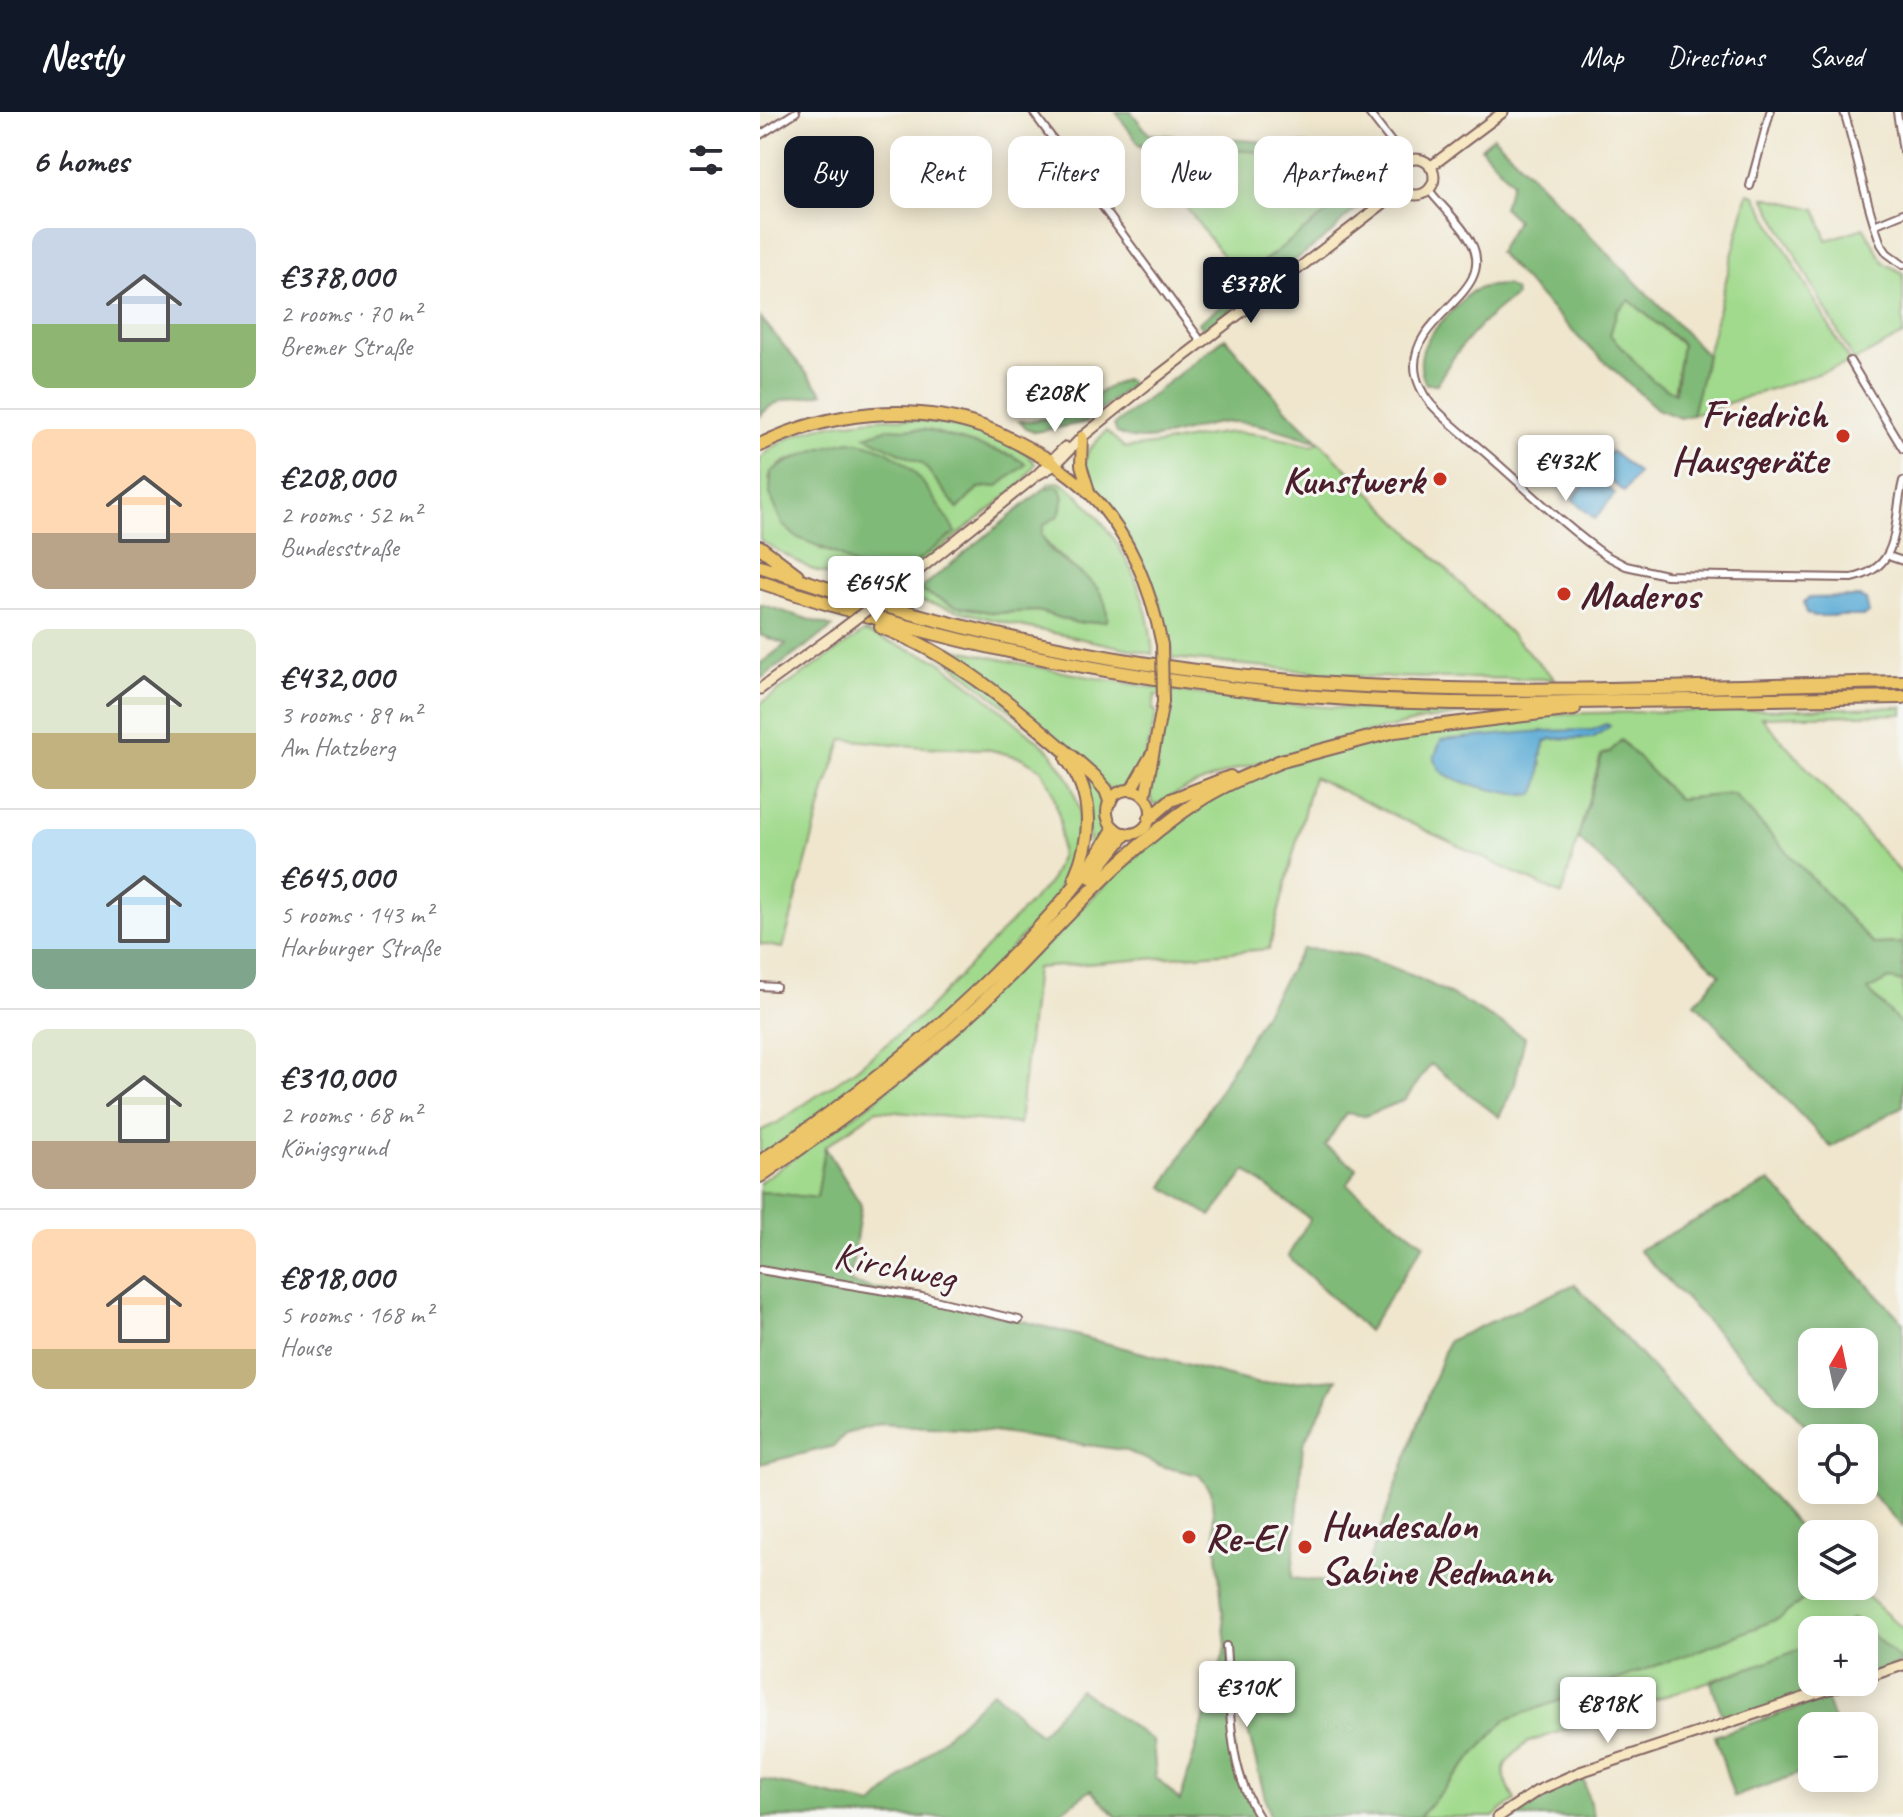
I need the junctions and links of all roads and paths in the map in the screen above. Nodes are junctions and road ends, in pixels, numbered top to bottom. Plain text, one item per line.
1 (796, 112) edge
2 (1033, 112) edge
3 (1368, 112) edge
4 (1503, 112) edge
5 (1770, 112) edge
6 (1844, 112) edge
7 (1897, 112) edge
8 (760, 135) edge
9 (1387, 136) edge
10 (1903, 151) edge
11 (1413, 161) edge
12 (1430, 167) junction
13 (1750, 186) dead end
14 (1429, 190) junction
15 (1413, 193) edge
16 (1377, 208) edge
17 (1903, 213) edge
18 (1874, 225) junction
19 (1903, 265) edge
20 (1201, 341) junction
21 (1850, 361) dead end
22 (1082, 437) junction
23 (760, 448) edge
24 (1903, 449) edge
25 (1052, 463) junction
26 (1903, 481) edge
27 (1090, 493) junction
28 (760, 547) edge
29 (1891, 557) junction
30 (1903, 561) edge
31 (760, 566) edge
32 (760, 582) edge
33 (809, 583) junction
34 (793, 593) junction
35 (1903, 682) edge
36 (760, 689) edge
37 (1903, 697) edge
38 (1625, 701) junction
39 (1039, 729) junction
40 (1156, 746) junction
41 (1284, 760) junction
42 (1131, 790) junction
43 (1145, 797) junction
44 (1110, 801) junction
45 (1150, 818) junction
46 (1120, 832) junction
47 (1039, 942) junction
48 (1024, 943) junction
49 (760, 986) edge
50 (776, 987) dead end
51 (760, 1162) edge
52 (760, 1176) edge
53 (760, 1270) edge
54 (1019, 1320) dead end
55 (1226, 1646) dead end
56 (1903, 1665) edge
57 (1878, 1673) edge
58 (1808, 1696) edge
59 (1259, 1817) edge
60 (1498, 1817) edge

1 - 8 street
2 - 20 street
3 - 9 street
4 - 12 street
5 - 13 street
6 - 18 street
7 - 10 street
11 - 12 street
12 - 14 street
14 - 15 street
14 - 29 street
16 - 20 street
17 - 18 street
18 - 19 street
20 - 22 street
21 - 24 street
22 - 25 street
22 - 27 main road
23 - 25 highway
25 - 27 main road
25 - 36 street, bridge
26 - 29 street
27 - 40 main road, bridge
28 - 33 highway
29 - 30 street
31 - 33 highway
32 - 34 highway
33 - 35 highway
34 - 38 highway
34 - 39 highway
37 - 38 highway
38 - 41 highway
39 - 44 highway
39 - 48 highway
40 - 42 main road
40 - 43 main road
41 - 45 highway
41 - 47 highway
42 - 43 main road
42 - 44 main road
43 - 45 main road
44 - 46 main road
45 - 46 main road
46 - 47 highway
46 - 48 highway
47 - 52 highway
48 - 51 highway
49 - 50 street
53 - 54 street, Kirchweg
55 - 59 street
56 - 57 street
58 - 60 street

